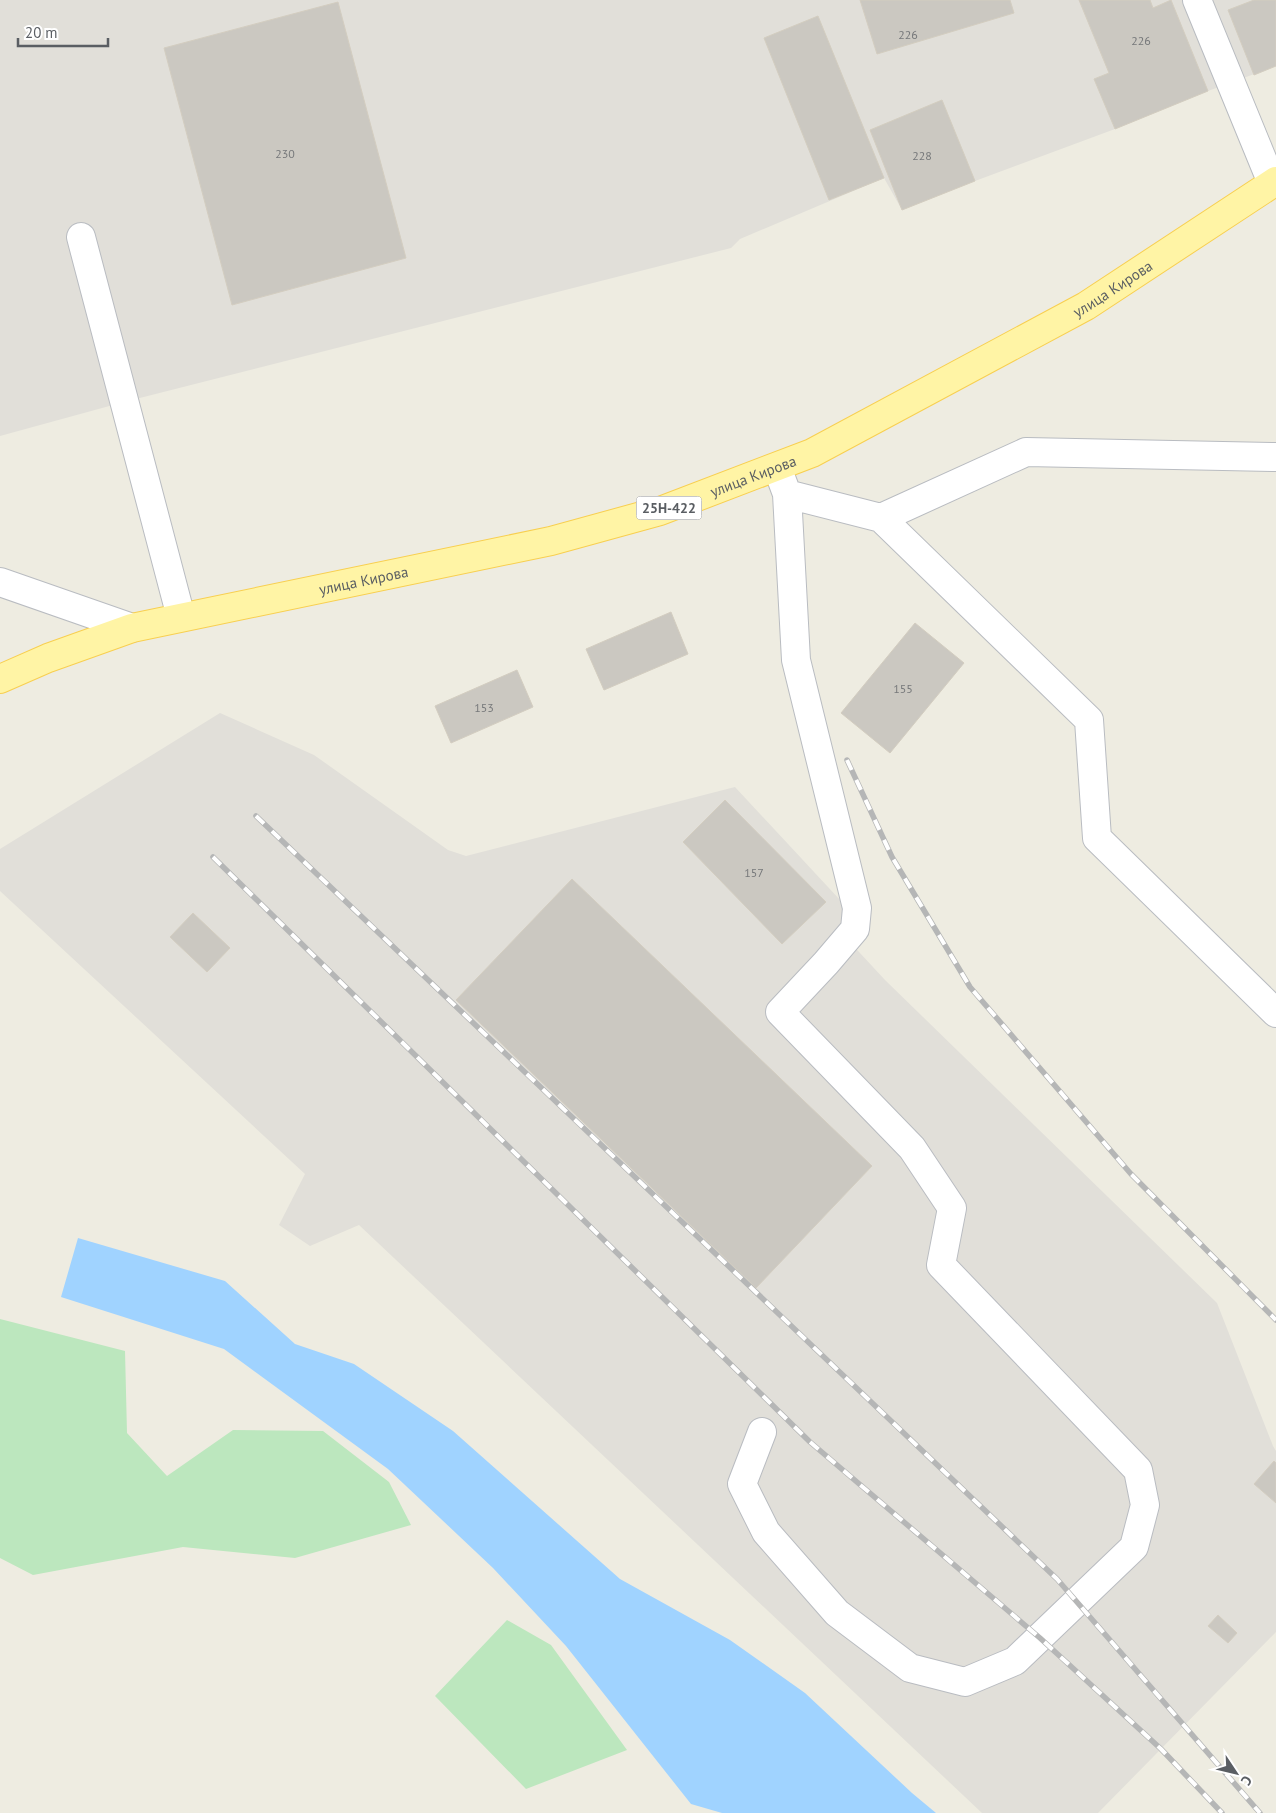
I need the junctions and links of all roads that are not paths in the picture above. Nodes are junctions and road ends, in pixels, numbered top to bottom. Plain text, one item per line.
1 (1196, 0) edge
2 (1274, 182) edge
3 (81, 237) dead end
4 (1276, 457) edge
5 (777, 467) junction
6 (787, 494) junction
7 (881, 518) junction
8 (0, 582) edge
9 (180, 617) junction
10 (132, 628) junction
11 (0, 679) edge
12 (1276, 1013) edge
13 (762, 1432) dead end

1 - 2 lane
2 - 5 main road, улица Кирова / 25Н-422
3 - 9 lane
4 - 7 lane
5 - 6 lane
5 - 9 main road, улица Кирова / 25Н-422
6 - 7 lane
6 - 13 lane
7 - 12 lane
8 - 10 lane
9 - 10 main road, улица Кирова / 25Н-422
10 - 11 main road, улица Кирова / 25Н-422

